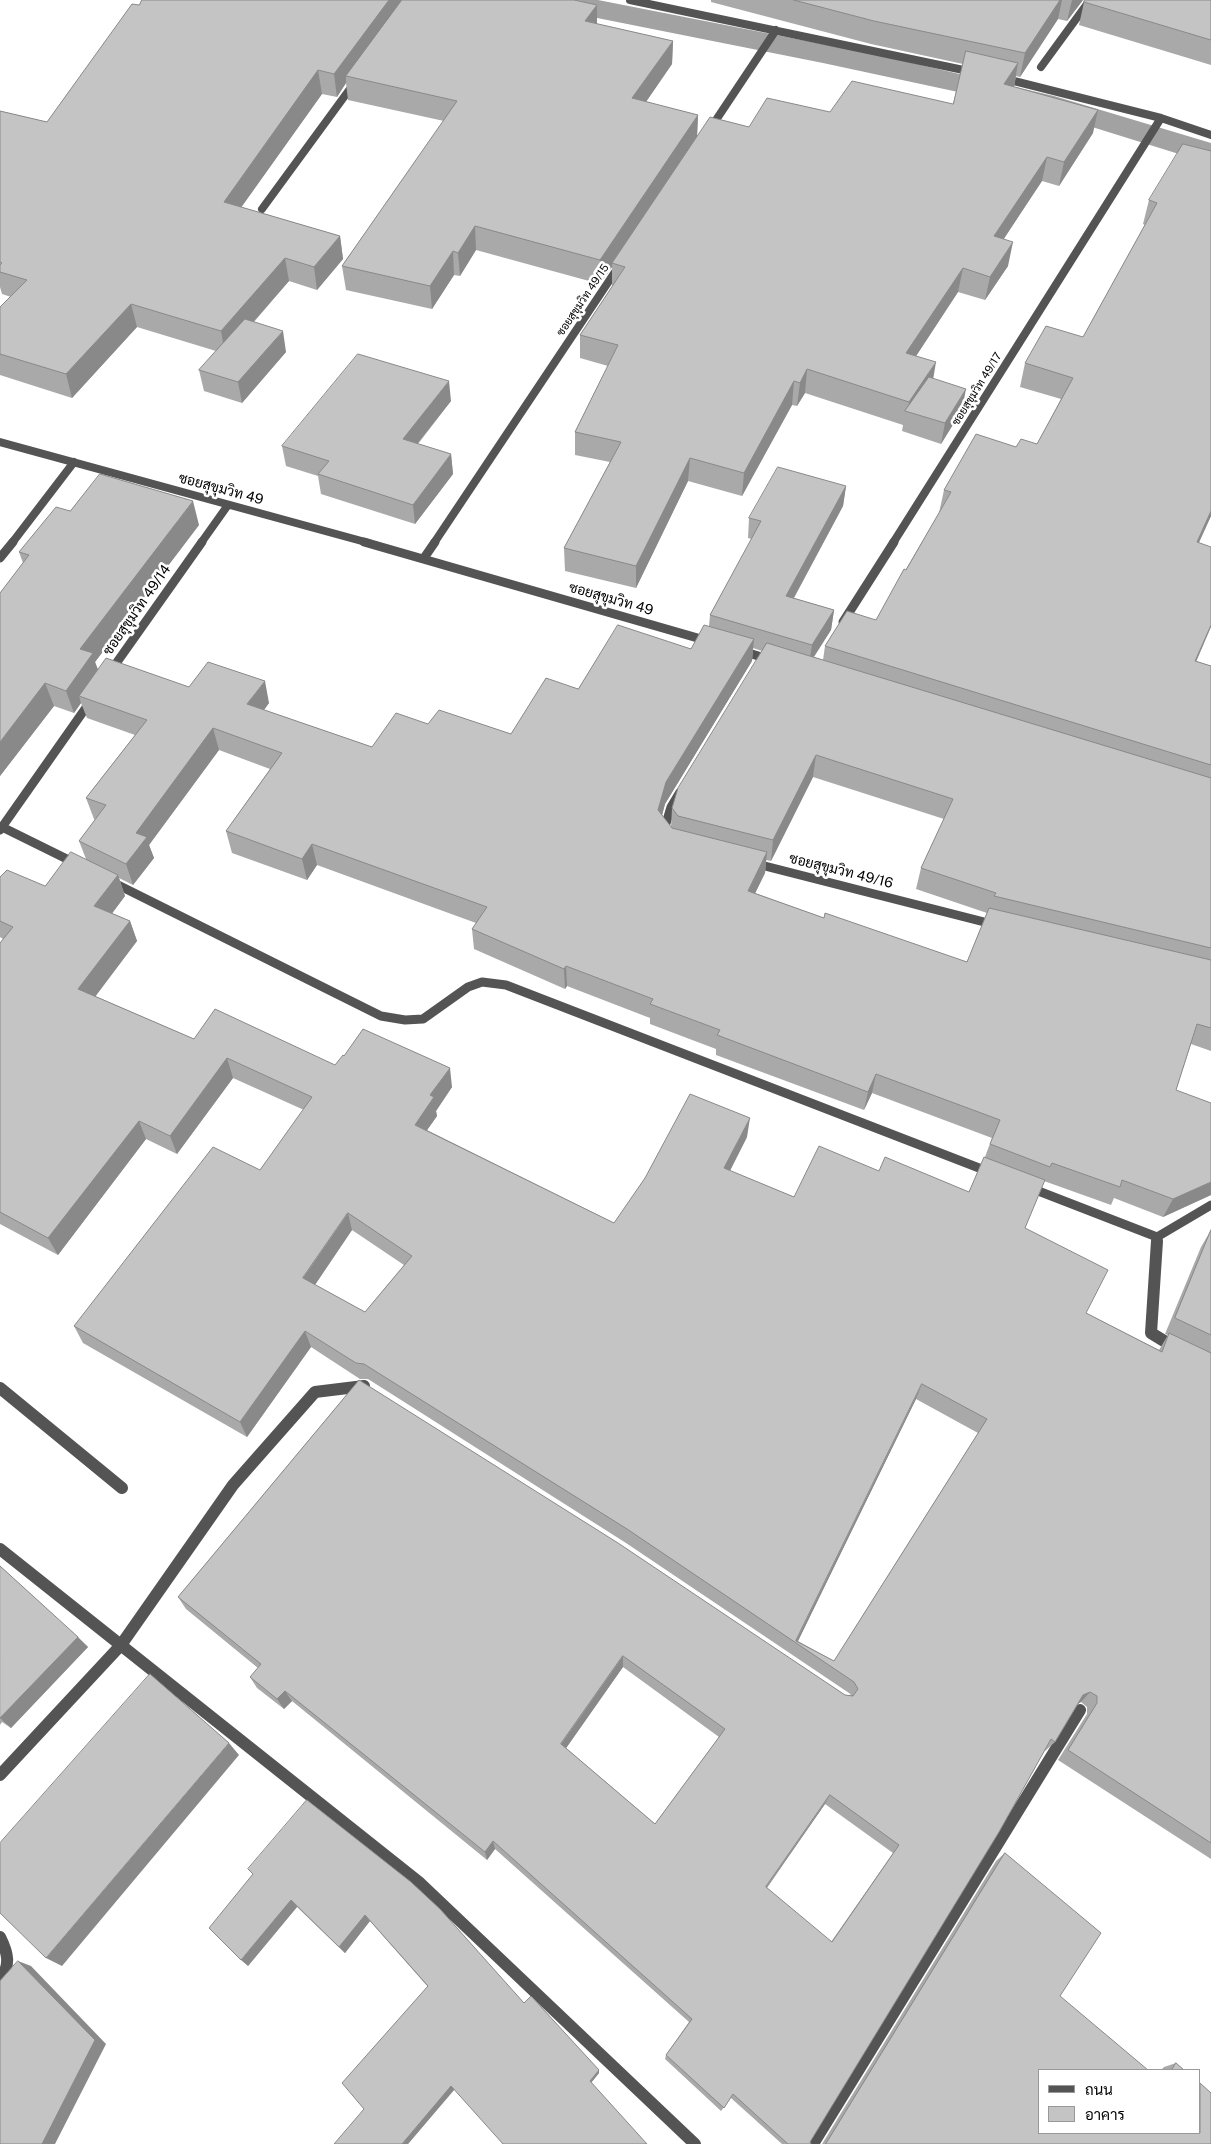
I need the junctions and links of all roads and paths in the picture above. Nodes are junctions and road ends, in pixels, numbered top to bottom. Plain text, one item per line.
1 (630, 0) edge
2 (1090, 0) edge
3 (776, 30) junction
4 (1041, 67) dead end
5 (362, 72) edge
6 (978, 72) edge
7 (996, 77) edge
8 (1161, 118) junction
9 (1211, 135) edge
10 (704, 137) edge
11 (262, 209) dead end
12 (622, 261) edge
13 (0, 442) edge
14 (74, 462) junction
15 (228, 506) junction
16 (0, 558) edge
17 (424, 558) junction
18 (839, 630) edge
19 (715, 643) edge
20 (734, 649) edge
21 (779, 662) edge
22 (103, 682) edge
23 (98, 690) edge
24 (686, 781) edge
25 (1, 828) edge
26 (673, 843) edge
27 (740, 860) edge
28 (1010, 929) edge
29 (999, 1176) edge
30 (1018, 1183) edge
31 (1211, 1205) edge
32 (1157, 1237) junction
33 (1187, 1354) edge
34 (0, 1388) edge
35 (372, 1391) edge
36 (122, 1488) dead end
37 (0, 1548) edge
38 (121, 1645) junction
39 (1080, 1710) edge
40 (0, 1775) edge
41 (0, 1937) edge
42 (0, 1980) edge
43 (695, 2144) edge
44 (813, 2144) edge

1 - 3 street
2 - 4 street
3 - 6 street
3 - 10 street
5 - 11 street
7 - 8 street
8 - 9 street
8 - 18 street, ซอยสุขุมวิท 49/17
12 - 17 street, ซอยสุขุมวิท 49/15
13 - 14 street, ซอยสุขุมวิท 49
14 - 15 street, ซอยสุขุมวิท 49
14 - 16 street
15 - 17 street, ซอยสุขุมวิท 49
15 - 22 street, ซอยสุขุมวิท 49/14
17 - 19 street, ซอยสุขุมวิท 49
20 - 21 street
23 - 25 street
24 - 26 street
25 - 29 street
27 - 28 street, ซอยสุขุมวิท 49/16
30 - 32 street
31 - 32 street
32 - 33 street
34 - 36 street
35 - 38 street
37 - 38 street
38 - 40 street
38 - 43 street
39 - 44 street
41 - 42 street

